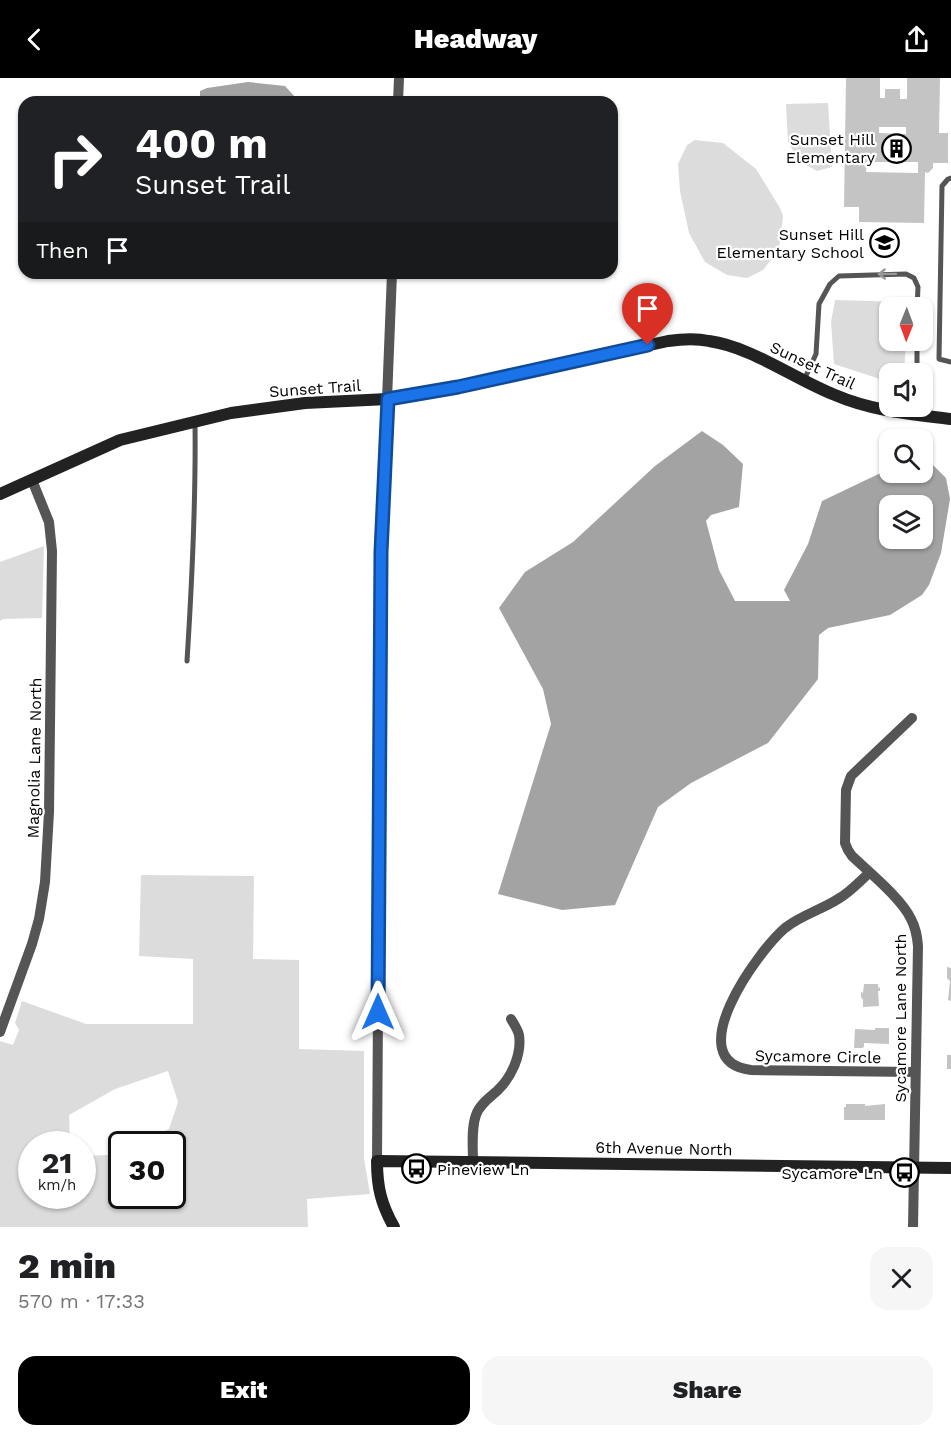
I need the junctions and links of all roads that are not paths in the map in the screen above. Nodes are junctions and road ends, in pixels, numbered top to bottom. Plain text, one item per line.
1 (399, 78) edge
2 (398, 96) edge
3 (951, 178) edge
4 (392, 279) edge
5 (918, 297) edge
6 (951, 362) edge
7 (804, 381) junction
8 (388, 399) junction
9 (879, 409) edge
10 (933, 415) edge
11 (951, 419) edge
12 (195, 421) junction
13 (32, 480) junction
14 (0, 494) edge
15 (187, 661) dead end
16 (912, 718) dead end
17 (870, 873) junction
18 (511, 1019) dead end
19 (0, 1032) edge
20 (915, 1072) junction
21 (377, 1161) junction
22 (473, 1162) junction
23 (915, 1167) junction
24 (951, 1168) edge
25 (394, 1227) edge
26 (913, 1227) edge

1 - 2 street
3 - 6 lane
4 - 8 street
5 -> 7 lane
7 - 8 street, Sunset Trail
7 - 9 street, Sunset Trail
8 - 12 street, Sunset Trail
8 - 21 street
10 - 11 street, Sunset Trail
12 - 13 street, Sunset Trail
12 - 15 lane
13 - 14 street, Sunset Trail
13 - 19 street, Magnolia Lane North
16 - 17 street, Sycamore Lane North
17 - 20 street, Sycamore Lane North
17 - 20 street, Sycamore Circle
18 - 22 street
20 - 23 street, Sycamore Lane North
21 - 22 street, 6th Avenue North
21 - 25 street
22 - 23 street, 6th Avenue North
23 - 24 street, 6th Avenue North
23 - 26 street, Sycamore Lane North

